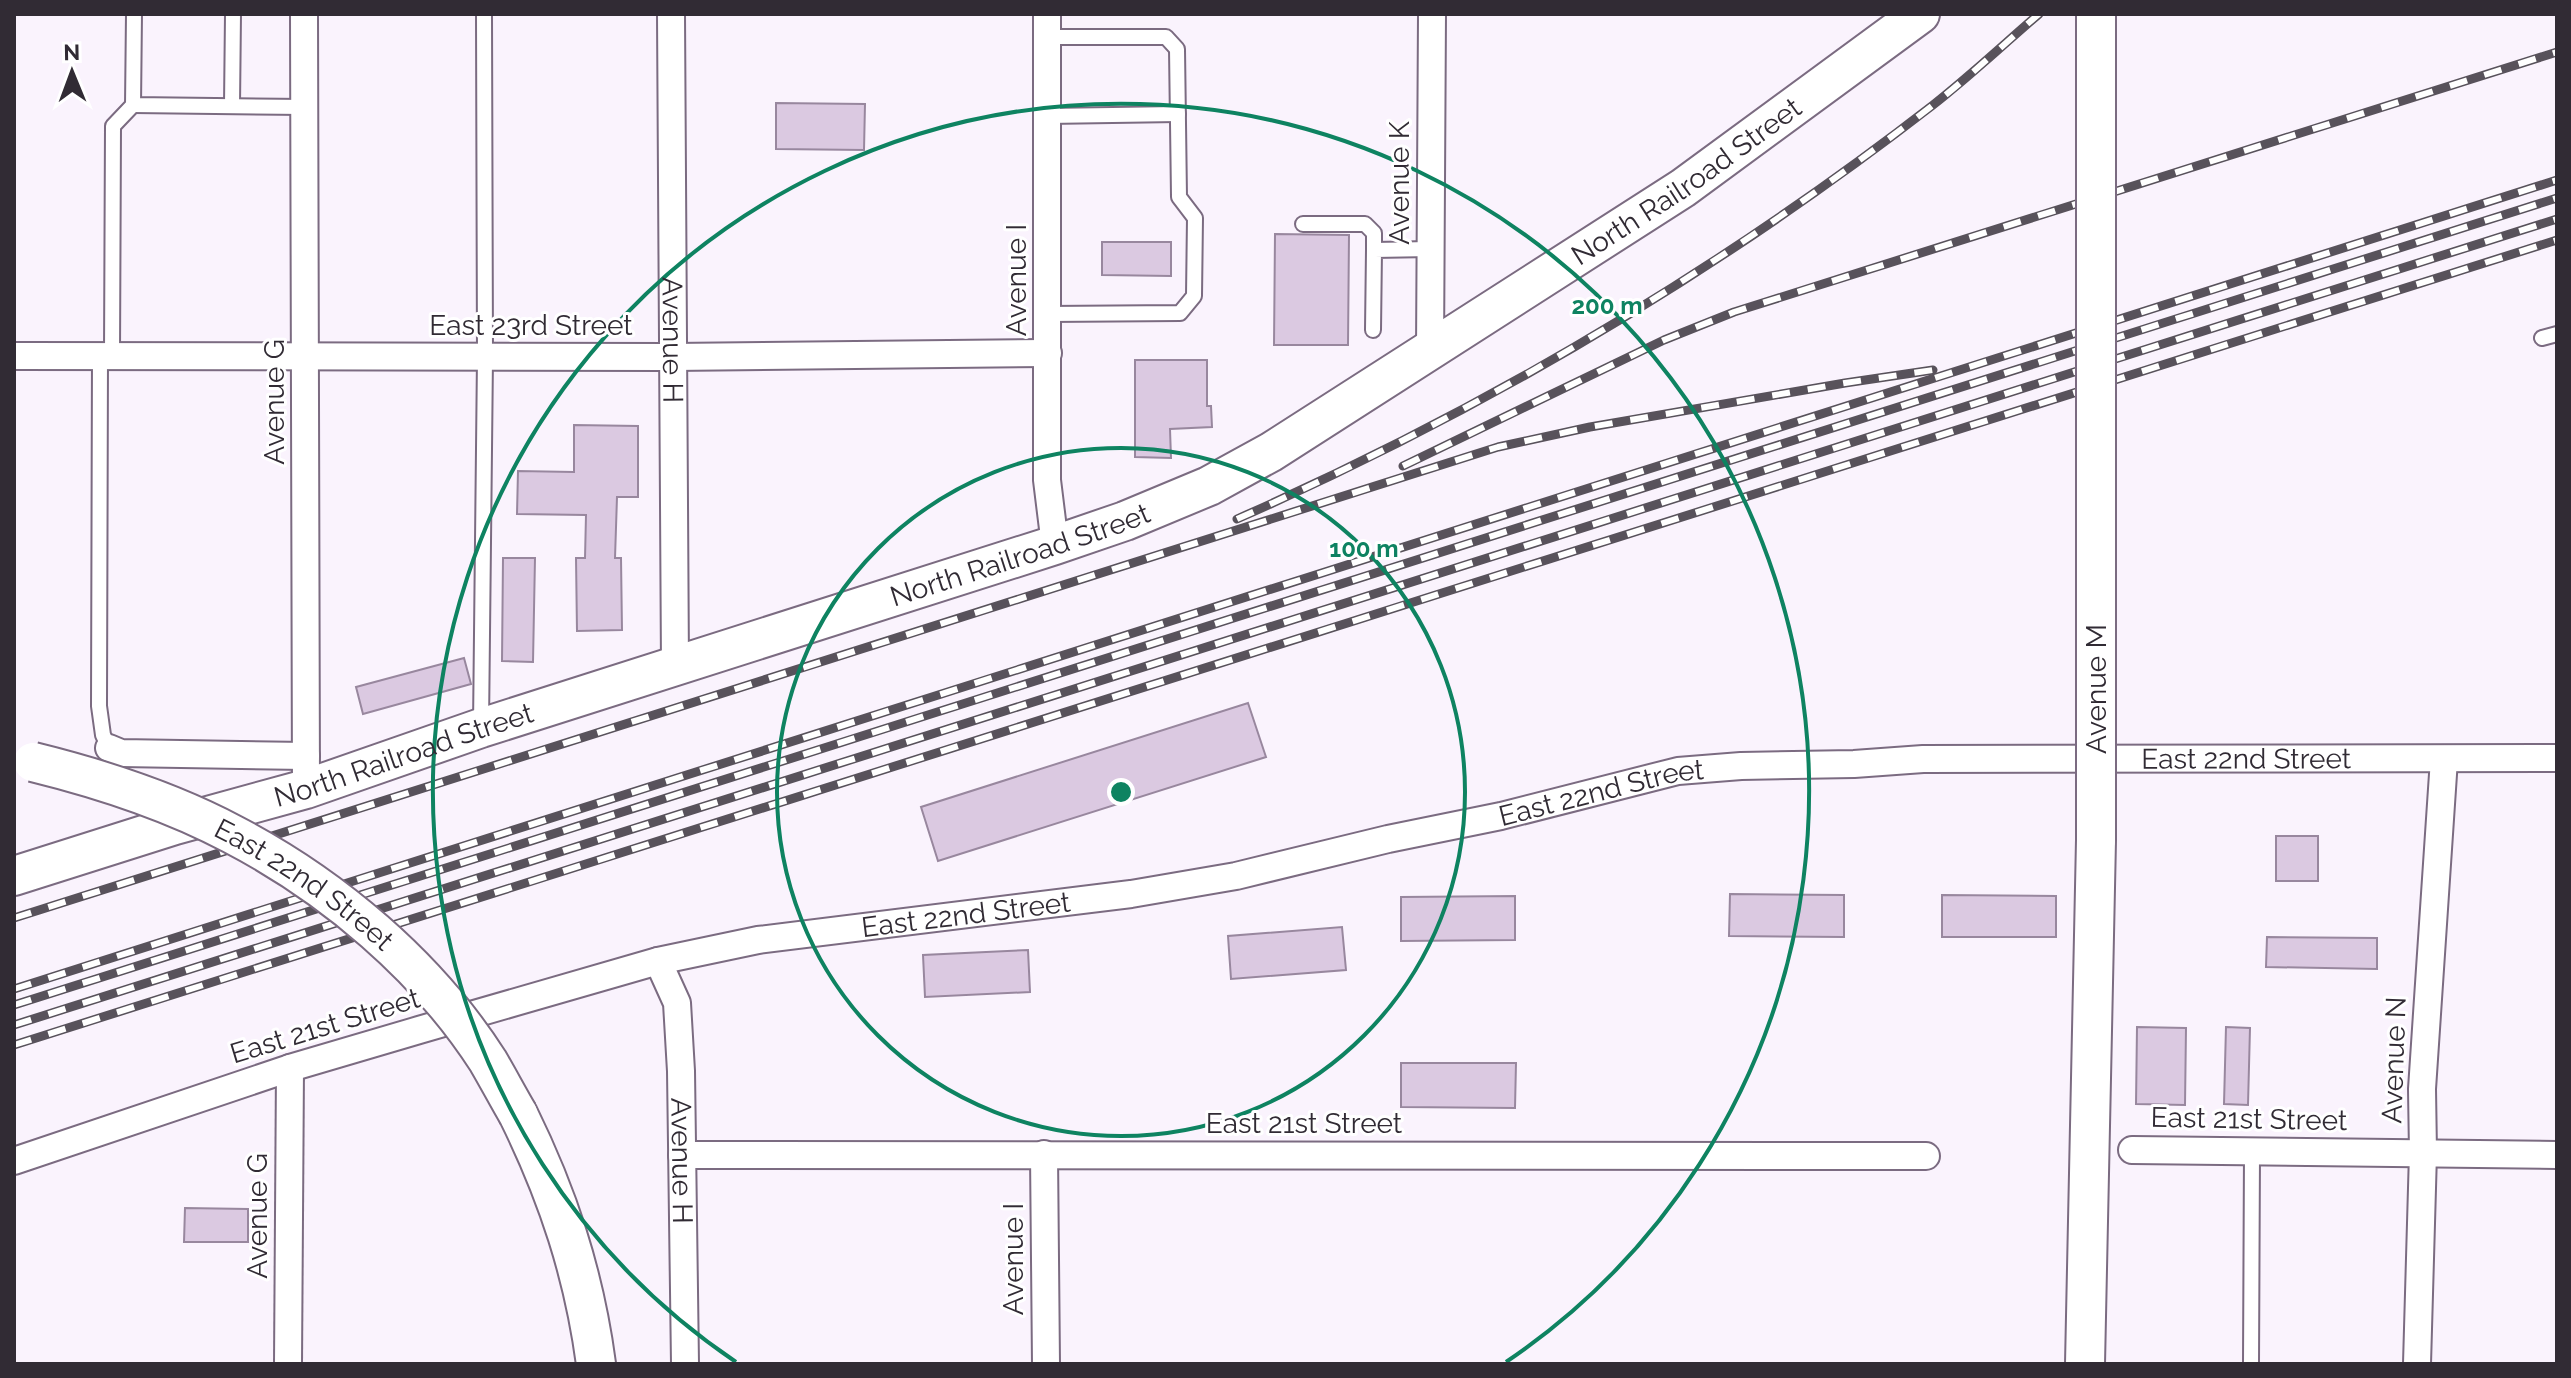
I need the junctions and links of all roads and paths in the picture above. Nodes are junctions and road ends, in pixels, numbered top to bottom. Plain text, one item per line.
1 (134, 14) edge
2 (233, 14) edge
3 (304, 14) edge
4 (484, 14) edge
5 (671, 14) edge
6 (1432, 14) edge
7 (1920, 14) edge
8 (2096, 14) edge
9 (1047, 26) edge
10 (133, 105) junction
11 (232, 105) junction
12 (305, 107) junction
13 (1178, 114) junction
14 (1047, 116) junction
15 (1303, 224) dead end
16 (1431, 249) junction
17 (1374, 250) junction
18 (1048, 314) junction
19 (1373, 330) dead end
20 (2557, 334) edge
21 (2542, 338) dead end
22 (1430, 351) junction
23 (1048, 353) junction
24 (14, 356) edge
25 (106, 356) junction
26 (485, 357) junction
27 (673, 357) junction
28 (306, 358) junction
29 (1055, 545) junction
30 (675, 667) junction
31 (481, 728) junction
32 (109, 748) joint
33 (2557, 758) edge
34 (2444, 759) junction
35 (24, 760) edge
36 (306, 772) junction
37 (14, 876) edge
38 (658, 961) junction
39 (290, 1068) junction
40 (2132, 1150) dead end
41 (2252, 1153) junction
42 (2423, 1153) junction
43 (1044, 1154) junction
44 (682, 1155) junction
45 (2557, 1155) edge
46 (1926, 1156) dead end
47 (14, 1161) edge
48 (288, 1364) edge
49 (596, 1364) edge
50 (685, 1364) edge
51 (1046, 1364) edge
52 (2085, 1364) edge
53 (2251, 1364) edge
54 (2417, 1364) edge

1 - 10 lane
2 - 11 lane
3 - 12 street, Avenue G
4 - 26 lane
5 - 27 street, Avenue H
6 - 16 street, Avenue K
7 - 22 main road, North Railroad Street
8 - 52 main road, Avenue M, bridge
9 - 13 lane
9 - 14 street, Avenue I
10 - 11 lane
10 - 25 lane
11 - 12 lane
12 - 28 street, Avenue G
13 - 14 lane
13 - 18 lane
14 - 18 street, Avenue I
15 - 17 lane
16 - 17 lane
16 - 22 street, Avenue K
17 - 19 lane
18 - 23 street, Avenue I
20 - 21 lane
22 - 29 main road, North Railroad Street
23 - 27 street, East 23rd Street
23 - 29 street, Avenue I
24 - 25 street, East 23rd Street
25 - 28 street, East 23rd Street
25 - 32 lane
26 - 27 street, East 23rd Street
26 - 28 street, East 23rd Street
26 - 31 lane
27 - 30 street, Avenue H
28 - 36 street, Avenue G
29 - 30 main road, North Railroad Street
30 - 31 main road, North Railroad Street
31 - 36 main road, North Railroad Street
32 - 36 street
33 - 34 street, East 22nd Street
34 - 38 street, East 22nd Street
34 - 42 street, Avenue N
35 - 49 main road, East 22nd Street, bridge
36 - 37 main road, North Railroad Street
38 - 39 street, East 21st Street
38 - 44 street, Avenue H
39 - 47 street, East 21st Street
39 - 48 street, Avenue G
40 - 41 street, East 21st Street
41 - 42 street, East 21st Street
41 - 53 lane
42 - 45 street, East 21st Street
42 - 54 street, Avenue N
43 - 44 street, East 21st Street
43 - 46 street, East 21st Street
43 - 51 street, Avenue I
44 - 50 street, Avenue H

